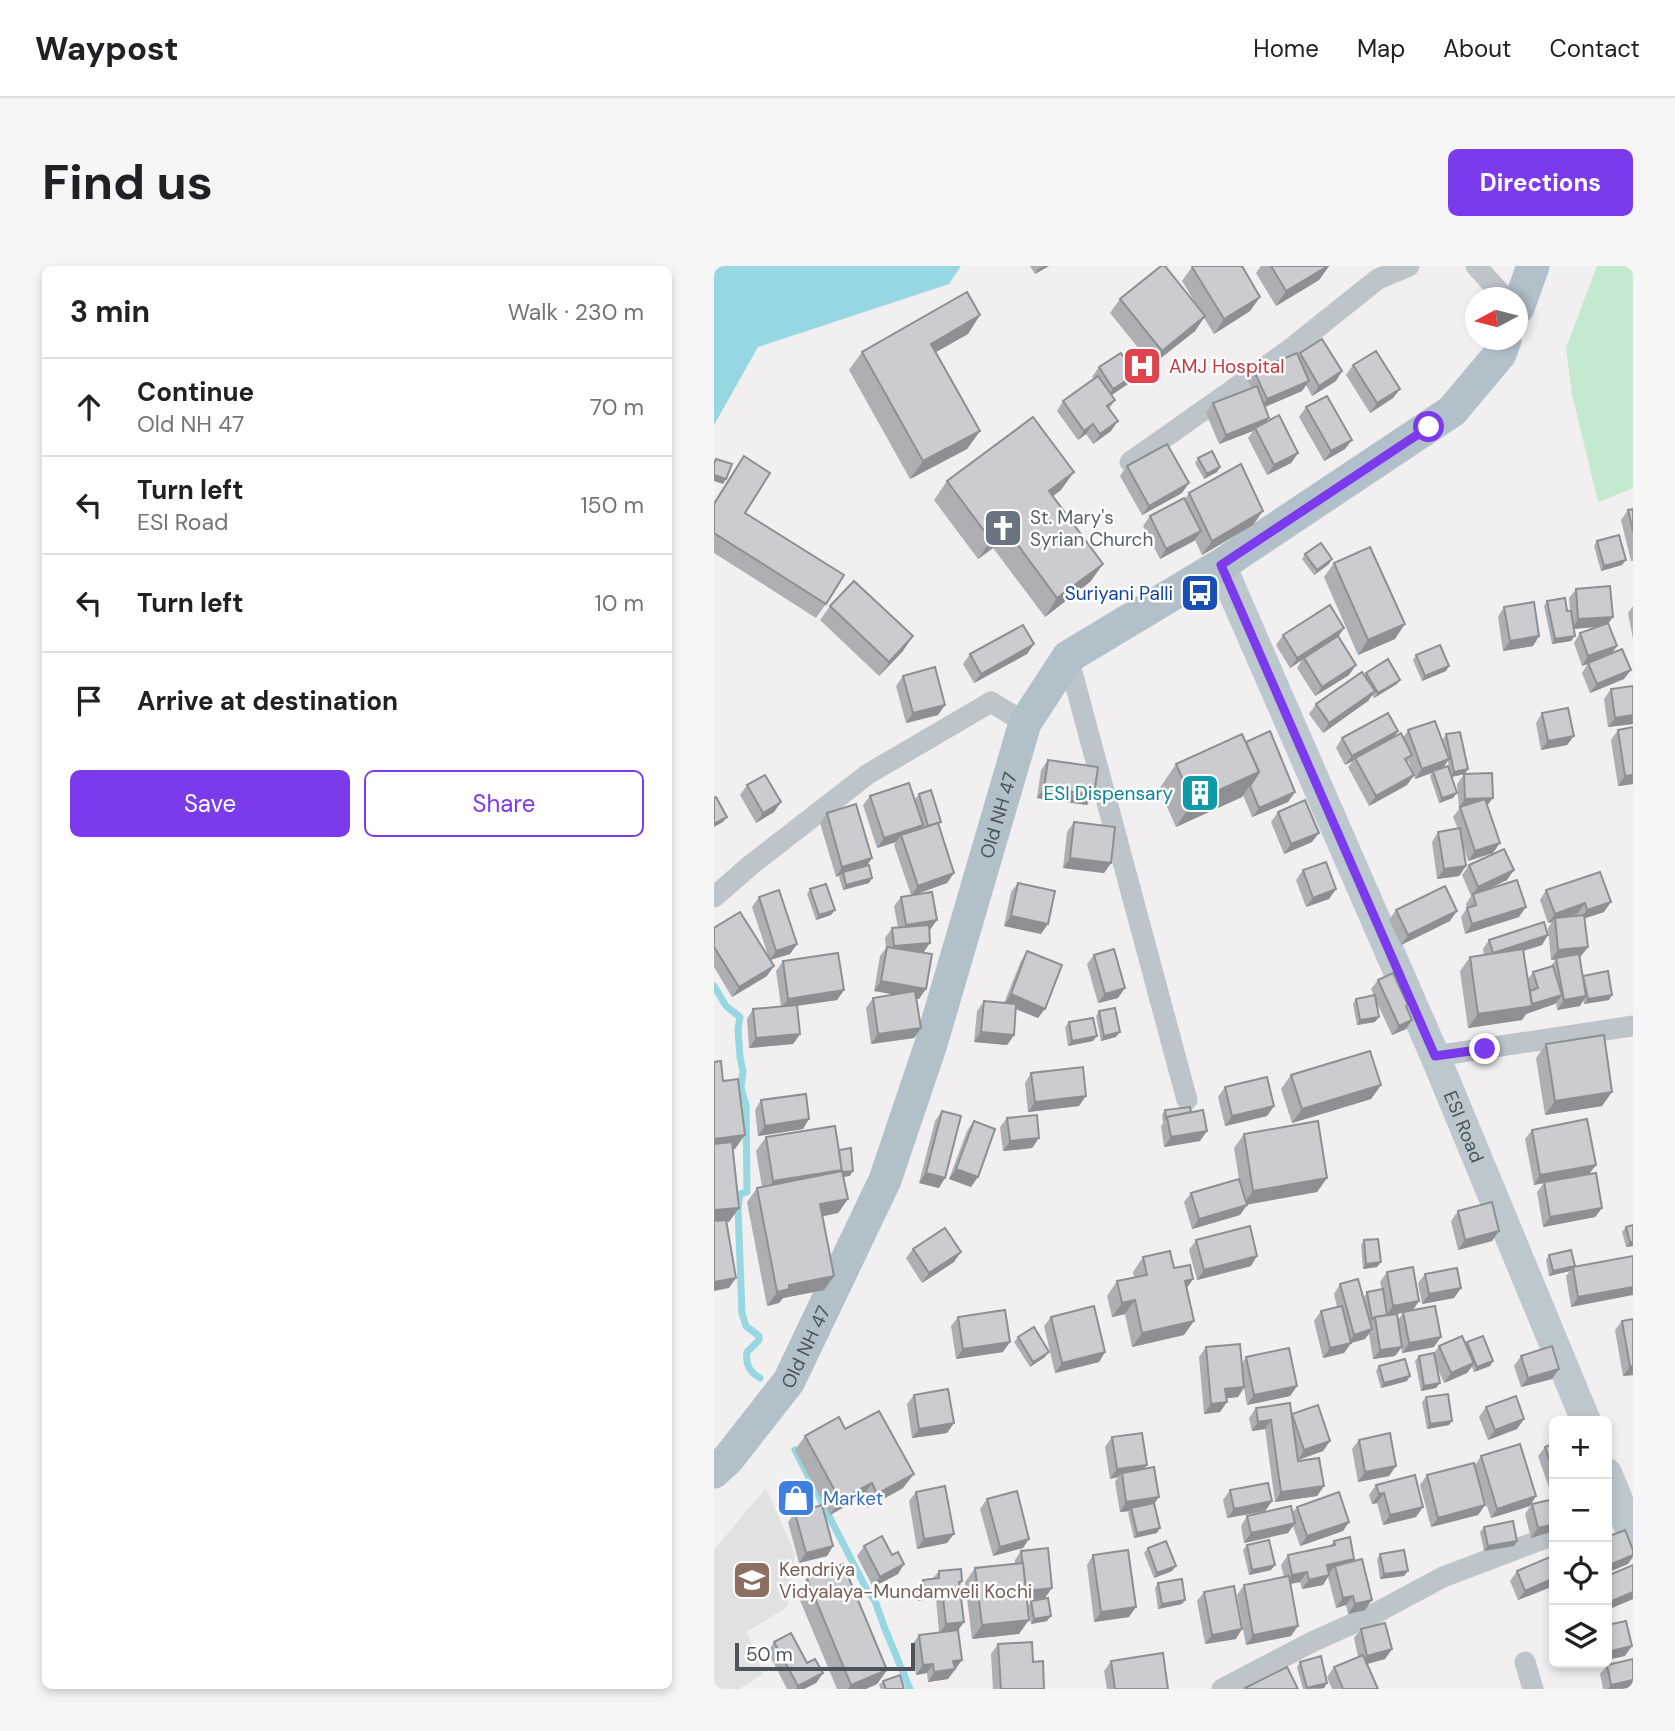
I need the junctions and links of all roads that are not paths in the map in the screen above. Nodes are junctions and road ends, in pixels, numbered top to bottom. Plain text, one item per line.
1 (1409, 266) edge
2 (1476, 266) edge
3 (1533, 266) edge
4 (1495, 287) edge
5 (1525, 287) edge
6 (1502, 350) edge
7 (1130, 462) edge
8 (1221, 565) junction
9 (1068, 657) junction
10 (1025, 723) junction
11 (714, 898) edge
12 (1633, 1026) edge
13 (1435, 1056) junction
14 (1187, 1100) dead end
15 (1584, 1416) edge
16 (714, 1472) edge
17 (1609, 1479) edge
18 (1620, 1508) edge
19 (1633, 1536) edge
20 (1549, 1537) edge
21 (1525, 1662) dead end
22 (1222, 1689) edge
23 (1533, 1689) edge

1 - 7 street
2 - 4 street
3 - 5 main road
6 - 8 main road, Old NH 47
8 - 9 main road, Old NH 47
8 - 13 main road, ESI Road
9 - 10 main road, Old NH 47
9 - 14 street
10 - 11 street
10 - 16 main road, Old NH 47
12 - 13 street
13 - 15 main road, ESI Road
17 - 18 main road
18 - 19 main road
20 - 22 street
21 - 23 street

